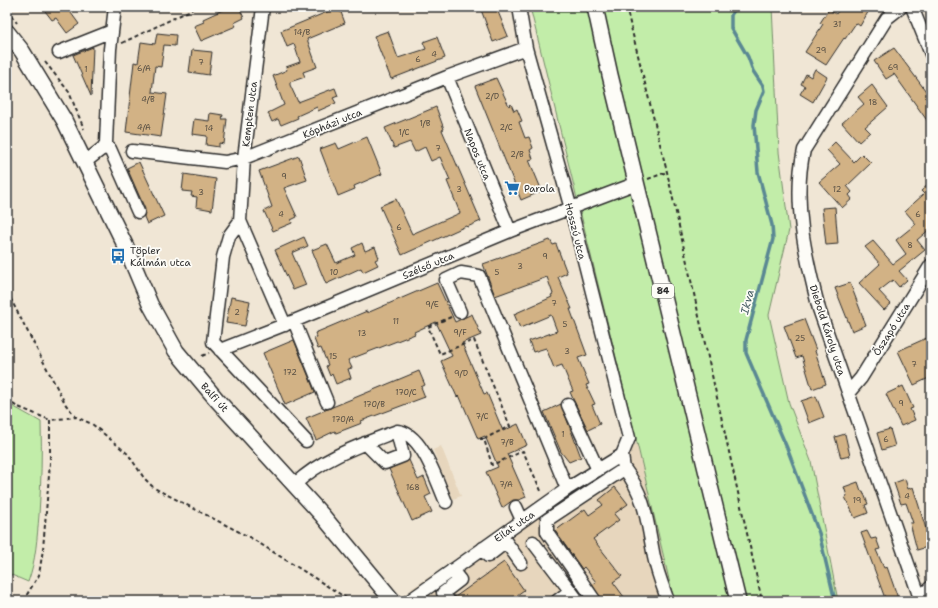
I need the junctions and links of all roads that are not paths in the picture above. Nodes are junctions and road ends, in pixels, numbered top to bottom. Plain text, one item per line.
1 (115, 7) edge
2 (263, 7) edge
3 (519, 7) edge
4 (595, 7) edge
5 (901, 7) edge
6 (912, 7) edge
7 (112, 31) junction
8 (7, 32) edge
9 (526, 48) junction
10 (59, 52) dead end
11 (931, 54) edge
12 (447, 77) junction
13 (106, 148) junction
14 (132, 151) dead end
15 (244, 158) junction
16 (85, 162) junction
17 (637, 183) junction
18 (571, 209) junction
19 (138, 212) dead end
20 (240, 221) junction
21 (510, 231) junction
22 (931, 265) edge
23 (460, 312) dead end
24 (290, 323) junction
25 (220, 350) junction
26 (849, 392) junction
27 (327, 402) dead end
28 (568, 405) dead end
29 (397, 431) junction
30 (306, 441) dead end
31 (365, 443) junction
32 (622, 455) junction
33 (624, 468) junction
34 (598, 470) junction
35 (295, 484) junction
36 (567, 488) junction
37 (446, 502) dead end
38 (516, 507) dead end
39 (522, 520) junction
40 (533, 542) dead end
41 (483, 548) junction
42 (521, 563) dead end
43 (452, 570) junction
44 (931, 587) edge
45 (570, 591) junction
46 (920, 599) edge
47 (394, 601) edge
48 (409, 601) edge
49 (449, 601) edge
50 (557, 601) edge
51 (578, 601) edge
52 (595, 601) edge
53 (668, 601) edge
54 (738, 601) edge

1 - 7 street
2 - 15 street, Kempten utca
3 - 9 street, Hosszú utca
4 - 17 main road, 84
5 - 26 street, Diebold Károly utca
6 - 11 street
7 - 10 street
7 - 13 street
8 - 16 main road, Balfi út
9 - 12 street, Kópházi utca
9 - 18 street, Hosszú utca
12 - 15 street, Kópházi utca
12 - 21 street, Napos utca
13 - 16 street
13 - 19 street
14 - 15 street, Kópházi utca
15 - 20 street, Kempten utca
16 - 35 main road, Balfi út
17 - 18 street, Szélső utca
17 - 54 main road, 84
18 - 21 street, Szélső utca
18 - 32 street, Hosszú utca
20 - 24 street, Kempten utca
20 - 25 street
21 - 24 street, Szélső utca
22 - 26 street, Őszapó utca
23 - 36 street, Szélső utca
24 - 25 street, Szélső utca
24 - 27 street, Kempten utca
25 - 30 street
26 - 46 street, Diebold Károly utca
28 - 34 street
29 - 31 street
29 - 31 street
29 - 37 street
31 - 35 street
32 - 33 street
32 - 34 street, Eilat utca
33 - 52 street
33 - 53 street
34 - 36 street, Eilat utca
35 - 47 main road, Balfi út
36 - 39 street, Eilat utca
38 - 39 street
39 - 41 street, Eilat utca
40 - 45 street
41 - 42 street
41 - 43 street, Eilat utca
43 - 48 street, Eilat utca
43 - 49 street
44 - 46 street
45 - 50 street
45 - 51 street

